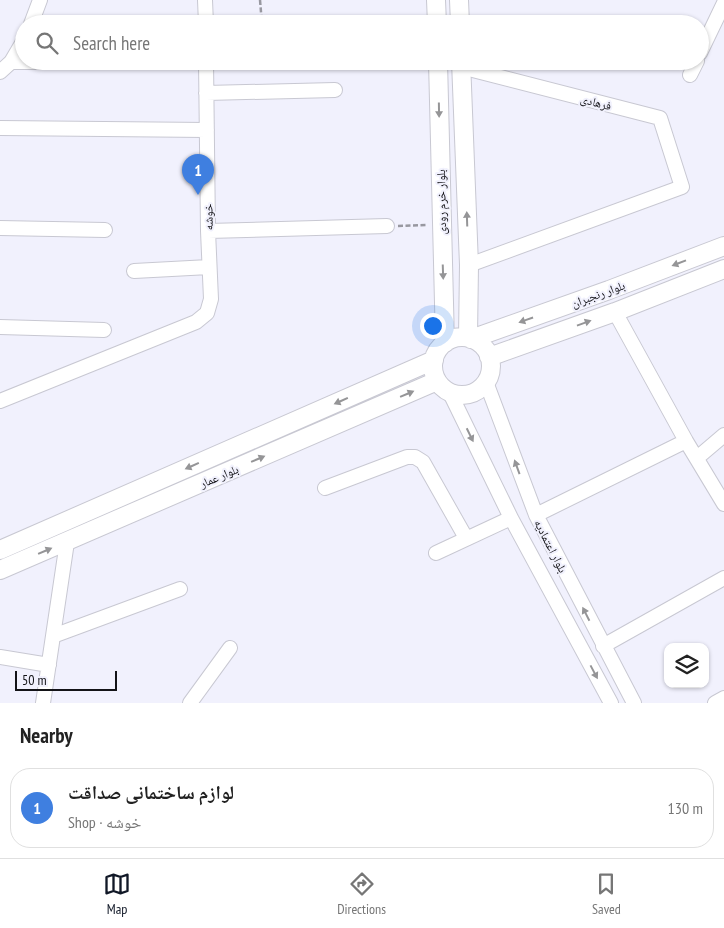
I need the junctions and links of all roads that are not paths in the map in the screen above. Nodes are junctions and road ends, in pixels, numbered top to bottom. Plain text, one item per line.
1 (40, 0) edge
2 (205, 0) edge
3 (436, 0) edge
4 (459, 0) edge
5 (724, 3) edge
6 (34, 15) edge
7 (206, 15) edge
8 (434, 15) edge
9 (460, 15) edge
10 (709, 34) edge
11 (15, 55) edge
12 (11, 62) junction
13 (15, 62) edge
14 (206, 70) edge
15 (438, 70) edge
16 (461, 70) edge
17 (483, 70) edge
18 (692, 70) edge
19 (0, 72) edge
20 (690, 75) dead end
21 (335, 90) dead end
22 (206, 93) junction
23 (0, 128) edge
24 (207, 130) junction
25 (387, 226) road end
26 (0, 228) edge
27 (105, 230) dead end
28 (208, 231) junction
29 (724, 246) edge
30 (469, 265) junction
31 (209, 267) junction
32 (724, 270) edge
33 (134, 271) dead end
34 (615, 312) junction
35 (0, 327) edge
36 (104, 330) dead end
37 (470, 338) junction
38 (445, 343) junction
39 (489, 357) junction
40 (434, 360) junction
41 (486, 382) junction
42 (443, 386) junction
43 (0, 401) edge
44 (724, 434) edge
45 (686, 441) junction
46 (697, 458) junction
47 (325, 488) dead end
48 (724, 504) edge
49 (536, 516) junction
50 (511, 518) junction
51 (466, 538) junction
52 (67, 542) junction
53 (0, 550) edge
54 (436, 552) dead end
55 (0, 570) edge
56 (724, 578) edge
57 (180, 589) dead end
58 (53, 636) junction
59 (603, 646) junction
60 (230, 648) dead end
61 (0, 657) edge
62 (49, 665) junction
63 (724, 698) edge
64 (43, 703) edge
65 (190, 703) edge
66 (611, 703) edge
67 (634, 703) edge
68 (715, 703) edge

1 - 6 street
2 - 7 street
3 - 8 main road
4 - 9 main road
5 - 10 street
11 - 12 street
12 - 13 street
12 - 19 street
14 - 22 street, خوشه
15 -> 38 main road, بلوار خرم رودی
30 -> 16 main road, بلوار خرم رودی
17 - 30 street, فرهادی
18 - 20 street
21 - 22 street
22 - 24 street, خوشه
23 - 24 street
24 - 28 street, خوشه
25 - 28 street
26 - 27 street
28 - 31 street, خوشه
29 -> 37 main road, بلوار رنجبران
30 - 37 main road, بلوار خرم رودی
31 - 33 street
31 - 43 street, خوشه
32 - 34 main road, بلوار رنجبران
39 -> 34 main road, بلوار رنجبران
34 - 45 street
35 - 36 street
37 - 38 main road
37 - 39 main road
38 - 40 main road
39 - 41 main road
40 - 42 main road
40 -> 53 main road, بلوار عمار
41 - 42 main road
49 -> 41 street, بلوار اعتمادیه
42 -> 50 street, بلوار اعتمادیه
52 -> 42 main road, بلوار عمار
44 - 46 street
45 - 46 street
45 - 49 street
46 - 48 street
47 - 51 street
59 -> 49 street, بلوار اعتمادیه
50 - 51 street
50 -> 66 street, بلوار اعتمادیه
51 - 54 street
55 -> 52 main road, بلوار عمار
52 - 58 street
56 - 59 street
57 - 58 street
58 - 62 street
59 - 67 street, بلوار اعتمادیه
60 - 65 street
61 - 62 street
62 - 64 street
63 - 68 street

